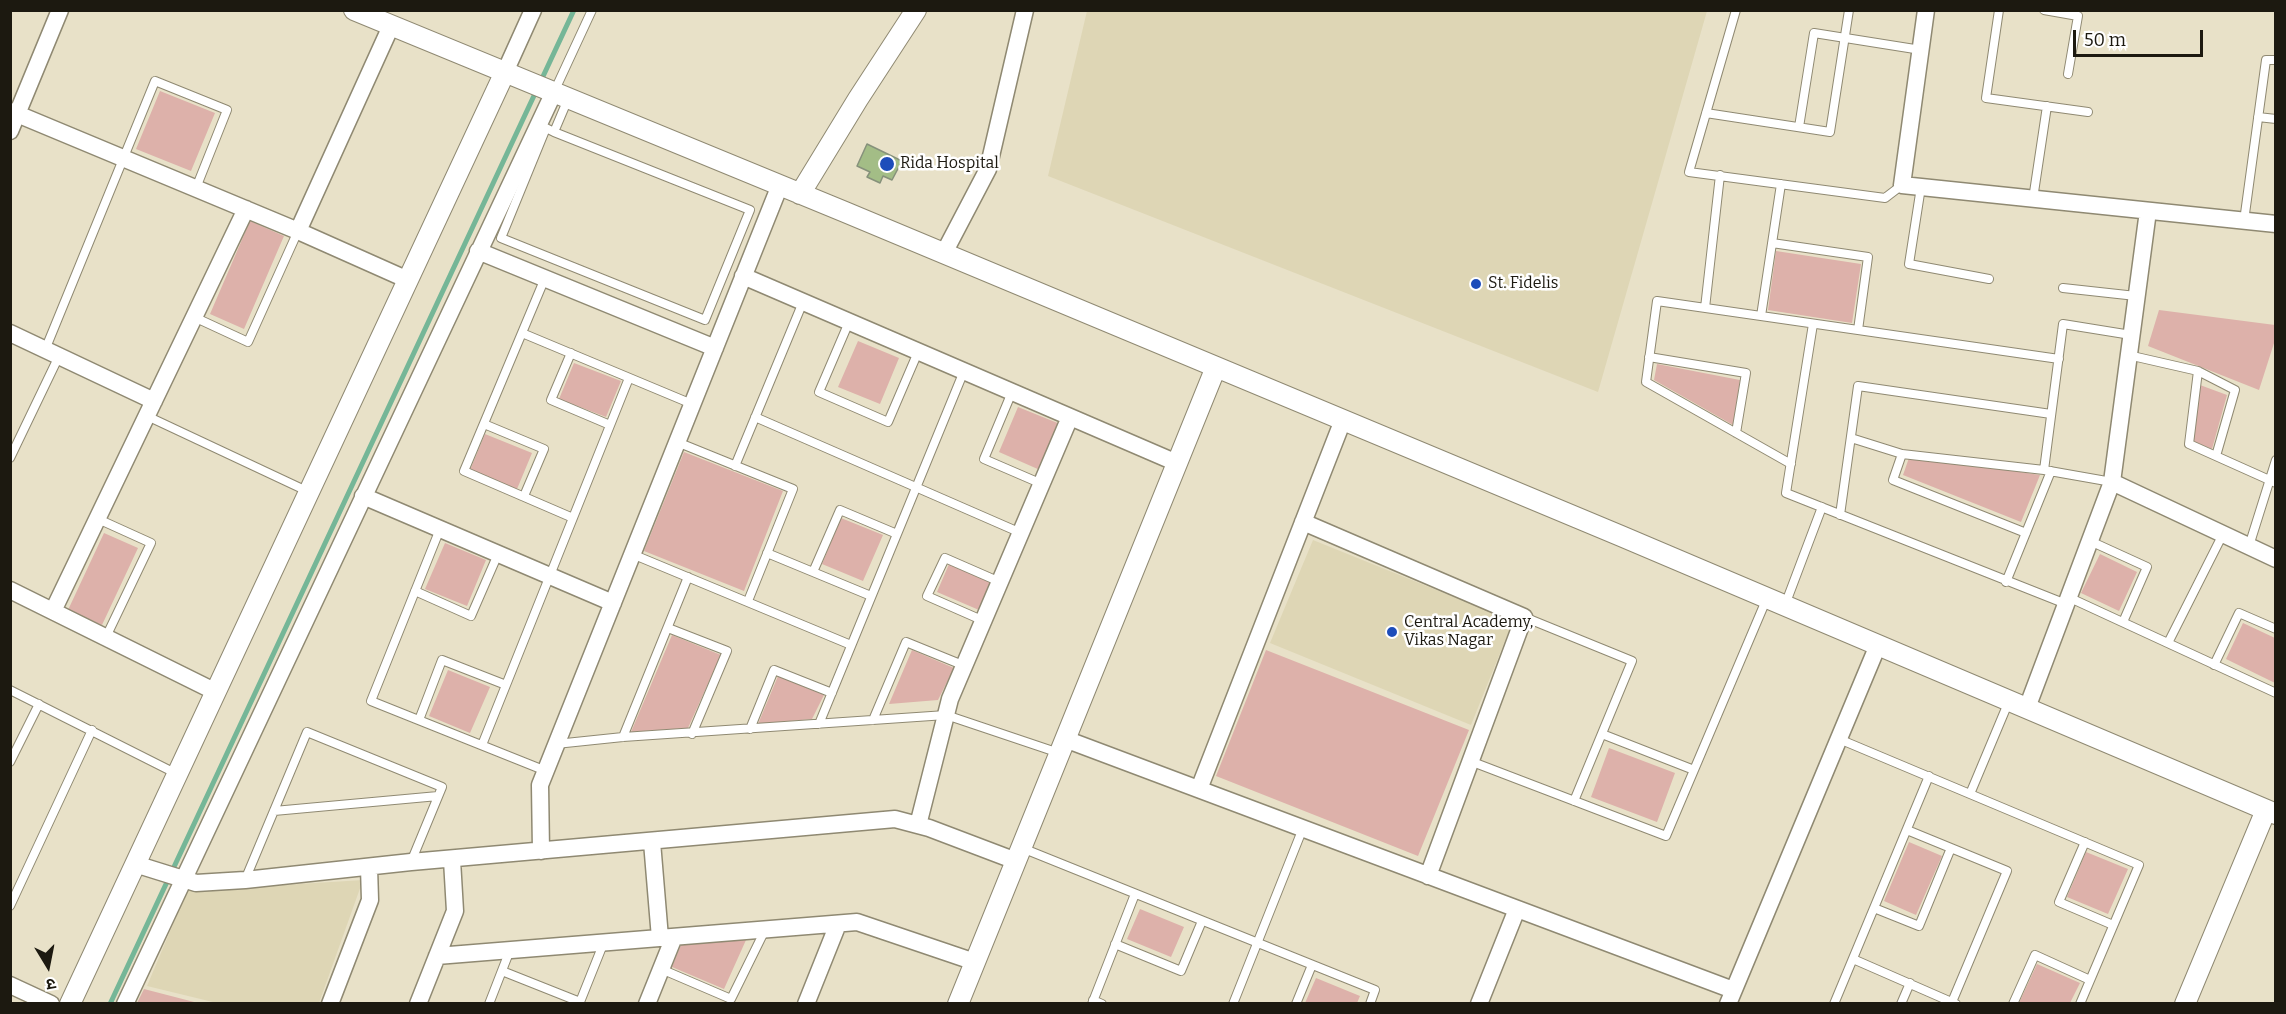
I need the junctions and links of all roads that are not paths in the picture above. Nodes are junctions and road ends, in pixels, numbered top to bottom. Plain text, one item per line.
1 (354, 10) edge
2 (533, 10) edge
3 (592, 10) edge
4 (916, 10) edge
5 (1025, 10) edge
6 (1736, 10) edge
7 (1849, 10) edge
8 (1926, 10) edge
9 (1999, 10) edge
10 (2044, 10) edge
11 (55, 12) edge
12 (392, 26) junction
13 (1845, 38) junction
14 (1921, 50) junction
15 (2276, 60) edge
16 (505, 72) junction
17 (2068, 74) dead end
18 (549, 91) junction
19 (2047, 106) junction
20 (14, 112) edge
21 (2088, 112) dead end
22 (1706, 113) junction
23 (2258, 117) junction
24 (2276, 119) edge
25 (1799, 127) junction
26 (10, 131) edge
27 (554, 132) junction
28 (124, 158) junction
29 (1720, 175) junction
30 (1781, 184) junction
31 (780, 185) junction
32 (1902, 185) junction
33 (1921, 187) junction
34 (196, 188) junction
35 (800, 194) junction
36 (2033, 199) junction
37 (246, 209) junction
38 (2148, 211) junction
39 (2244, 221) junction
40 (2276, 224) edge
41 (298, 231) junction
42 (1772, 243) junction
43 (478, 251) junction
44 (944, 253) junction
45 (743, 276) junction
46 (545, 278) junction
47 (1989, 279) dead end
48 (408, 280) junction
49 (2063, 288) dead end
50 (2136, 296) junction
51 (803, 302) junction
52 (1704, 308) junction
53 (1761, 316) junction
54 (194, 317) junction
55 (849, 322) junction
56 (1813, 324) junction
57 (1858, 330) junction
58 (10, 333) edge
59 (522, 333) junction
60 (2131, 335) junction
61 (715, 348) junction
62 (918, 352) junction
63 (52, 353) junction
64 (571, 353) junction
65 (2128, 355) junction
66 (1649, 357) junction
67 (2058, 359) junction
68 (1216, 367) junction
69 (964, 371) junction
70 (2198, 372) junction
71 (629, 378) junction
72 (1012, 392) junction
73 (692, 404) junction
74 (150, 408) junction
75 (2051, 414) junction
76 (755, 417) junction
77 (1070, 417) junction
78 (1343, 420) junction
79 (484, 424) junction
80 (610, 425) junction
81 (1736, 433) junction
82 (1851, 438) junction
83 (677, 442) junction
84 (1902, 454) junction
85 (2216, 456) junction
86 (10, 458) edge
87 (2276, 460) edge
88 (1177, 463) junction
89 (1791, 464) junction
90 (735, 466) junction
91 (2047, 471) junction
92 (2112, 482) junction
93 (2272, 482) edge
94 (1042, 484) junction
95 (916, 488) junction
96 (309, 492) junction
97 (363, 496) junction
98 (524, 496) junction
99 (1822, 507) junction
100 (1840, 515) junction
101 (573, 518) junction
102 (98, 519) junction
103 (1304, 522) junction
104 (440, 529) junction
105 (1021, 533) junction
106 (2026, 533) junction
107 (897, 534) junction
108 (2223, 534) junction
109 (2090, 541) junction
110 (2249, 546) junction
111 (767, 553) junction
112 (498, 554) junction
113 (632, 554) junction
114 (2276, 559) edge
115 (813, 572) junction
116 (550, 576) junction
117 (688, 577) junction
118 (1000, 582) junction
119 (2006, 582) junction
120 (10, 590) edge
121 (415, 591) junction
122 (871, 597) junction
123 (748, 601) junction
124 (2067, 601) junction
125 (1776, 602) junction
126 (613, 603) junction
127 (54, 611) junction
128 (1524, 617) junction
129 (984, 621) junction
130 (2123, 622) junction
131 (668, 628) junction
132 (2276, 629) edge
133 (106, 637) junction
134 (2168, 643) junction
135 (851, 645) junction
136 (1878, 645) junction
137 (2214, 665) junction
138 (964, 666) junction
139 (506, 685) junction
140 (10, 690) edge
141 (216, 692) junction
142 (832, 693) junction
143 (2276, 693) edge
144 (39, 704) junction
145 (2018, 705) junction
146 (946, 715) junction
147 (419, 720) junction
148 (873, 720) junction
149 (819, 724) junction
150 (750, 729) junction
151 (92, 730) junction
152 (692, 734) junction
153 (1602, 734) junction
154 (623, 737) junction
155 (1839, 739) junction
156 (556, 744) junction
157 (482, 745) junction
158 (1062, 746) junction
159 (12, 757) edge
160 (1470, 761) junction
161 (1694, 770) junction
162 (546, 771) junction
163 (177, 774) junction
164 (1929, 776) junction
165 (1199, 789) junction
166 (1970, 794) junction
167 (438, 796) junction
168 (1574, 801) junction
169 (274, 811) junction
170 (2271, 812) edge
171 (918, 825) junction
172 (1303, 828) junction
173 (1907, 830) junction
174 (652, 842) junction
175 (2085, 842) junction
176 (1951, 848) junction
177 (541, 851) junction
178 (1018, 854) junction
179 (452, 860) junction
180 (411, 862) junction
181 (135, 864) junction
182 (369, 867) junction
183 (173, 876) junction
184 (1428, 876) junction
185 (245, 880) junction
186 (1135, 894) junction
187 (10, 906) edge
188 (1874, 908) junction
189 (1517, 909) junction
190 (1202, 921) junction
191 (838, 924) junction
192 (2114, 925) junction
193 (765, 929) junction
194 (667, 937) junction
195 (604, 942) junction
196 (1257, 943) junction
197 (1115, 944) junction
198 (511, 950) junction
199 (437, 956) junction
200 (1852, 959) junction
201 (975, 962) junction
202 (1312, 964) junction
203 (661, 969) junction
204 (502, 971) junction
205 (2090, 980) junction
206 (1910, 983) junction
207 (10, 985) edge
208 (1731, 997) edge
209 (1096, 1002) edge
210 (1954, 1003) edge
211 (51, 1004) edge
212 (70, 1004) edge
213 (125, 1004) edge
214 (330, 1004) edge
215 (418, 1004) edge
216 (489, 1004) edge
217 (647, 1004) edge
218 (806, 1004) edge
219 (958, 1004) edge
220 (1233, 1004) edge
221 (1296, 1004) edge
222 (1370, 1004) edge
223 (1479, 1004) edge
224 (1834, 1004) edge
225 (1901, 1004) edge
226 (2013, 1004) edge
227 (2080, 1004) edge
228 (2185, 1004) edge

1 - 12 street
2 - 16 street
3 - 18 lane
4 - 35 street
5 - 44 street
6 - 22 lane
7 - 13 lane
8 - 14 street
9 - 19 lane
10 - 17 lane
11 - 20 street
12 - 16 street
12 - 41 street
13 - 14 lane
13 - 25 lane
13 - 25 lane
14 - 32 street
15 - 23 lane
16 - 18 street
16 - 48 street
18 - 27 lane
18 - 31 street
18 - 43 street
19 - 21 lane
19 - 36 lane
20 - 26 street
20 - 28 street
22 - 25 lane
22 - 29 lane
23 - 24 lane
23 - 39 lane
27 - 27 lane
28 - 34 street
28 - 34 lane
28 - 63 lane
29 - 30 lane
29 - 52 lane
30 - 32 lane
30 - 42 lane
31 - 35 street
31 - 45 street
32 - 33 street
33 - 36 street
33 - 47 lane
34 - 37 street
35 - 44 street
36 - 38 street
37 - 41 street
37 - 54 street
38 - 39 street
38 - 50 street
39 - 40 street
41 - 48 street
41 - 54 lane
42 - 53 lane
42 - 57 lane
43 - 46 street
43 - 97 street
44 - 68 street
45 - 51 street
45 - 61 street
46 - 59 lane
46 - 61 street
48 - 96 street
49 - 50 lane
50 - 60 street
51 - 55 street
51 - 76 lane
52 - 53 lane
52 - 66 lane
53 - 56 lane
54 - 74 street
55 - 62 street
55 - 62 lane
56 - 57 lane
56 - 89 lane
57 - 67 lane
58 - 63 street
59 - 64 lane
59 - 79 lane
60 - 65 street
60 - 67 lane
61 - 73 street
62 - 69 street
63 - 74 street
63 - 86 lane
64 - 71 lane
64 - 80 lane
65 - 70 lane
65 - 92 street
66 - 81 lane
66 - 81 lane
67 - 75 lane
68 - 78 street
68 - 88 street
69 - 72 street
69 - 95 lane
70 - 85 lane
70 - 85 lane
71 - 73 lane
71 - 80 lane
72 - 77 street
72 - 94 lane
73 - 83 street
74 - 96 lane
74 - 102 street
75 - 82 lane
75 - 91 lane
76 - 90 lane
76 - 95 lane
77 - 88 street
77 - 94 street
78 - 103 street
78 - 125 street
79 - 98 lane
79 - 98 lane
80 - 101 lane
81 - 89 lane
82 - 84 lane
82 - 100 lane
83 - 90 lane
83 - 113 street
84 - 91 lane
84 - 106 lane
85 - 93 lane
87 - 93 lane
88 - 158 street
89 - 99 lane
90 - 111 lane
91 - 92 lane
91 - 106 lane
92 - 108 street
92 - 109 street
93 - 110 lane
94 - 105 street
95 - 105 lane
95 - 107 lane
96 - 141 street
97 - 104 street
97 - 183 street
98 - 101 lane
99 - 100 lane
99 - 125 lane
100 - 119 lane
101 - 116 lane
102 - 127 street
102 - 133 lane
103 - 128 street
103 - 165 street
104 - 112 street
104 - 121 lane
105 - 118 street
106 - 119 lane
107 - 115 lane
107 - 122 lane
108 - 110 street
108 - 134 lane
109 - 124 street
109 - 130 lane
110 - 114 street
111 - 115 lane
111 - 123 lane
112 - 116 street
112 - 121 lane
113 - 117 lane
113 - 126 street
115 - 122 lane
116 - 126 street
116 - 139 lane
117 - 123 lane
117 - 131 lane
118 - 129 street
118 - 129 lane
119 - 124 lane
120 - 127 street
121 - 147 lane
122 - 135 lane
123 - 135 lane
124 - 130 lane
124 - 145 street
125 - 136 street
125 - 161 lane
126 - 156 street
127 - 133 street
128 - 153 lane
128 - 160 street
129 - 138 street
130 - 134 lane
131 - 152 lane
131 - 154 lane
132 - 137 lane
133 - 141 street
134 - 137 lane
135 - 142 lane
136 - 145 street
136 - 155 street
137 - 143 lane
138 - 146 street
138 - 148 lane
139 - 147 lane
139 - 157 lane
140 - 144 lane
141 - 163 street
142 - 149 lane
142 - 150 lane
144 - 151 lane
144 - 159 lane
145 - 166 lane
145 - 170 street
146 - 148 lane
146 - 158 lane
146 - 171 street
147 - 157 lane
148 - 149 lane
149 - 150 lane
150 - 152 lane
151 - 163 lane
151 - 187 lane
152 - 154 lane
153 - 161 lane
153 - 168 lane
154 - 156 lane
155 - 164 lane
155 - 208 street
156 - 162 street
157 - 162 lane
158 - 165 street
158 - 178 street
160 - 168 lane
160 - 184 street
161 - 168 lane
162 - 177 street
163 - 181 street
164 - 166 lane
164 - 173 lane
165 - 172 street
166 - 175 lane
167 - 169 lane
167 - 169 lane
167 - 180 lane
169 - 185 lane
170 - 228 street
171 - 174 street
171 - 178 street
172 - 184 street
172 - 196 lane
173 - 176 lane
173 - 188 lane
174 - 177 street
174 - 194 street
175 - 192 lane
175 - 192 lane
176 - 188 lane
176 - 210 lane
177 - 179 street
178 - 186 lane
178 - 201 street
179 - 180 street
179 - 199 street
180 - 182 street
181 - 183 street
181 - 212 street
182 - 185 street
182 - 214 street
183 - 185 street
183 - 213 street
184 - 189 street
186 - 190 lane
186 - 197 lane
188 - 200 lane
189 - 208 street
189 - 223 street
190 - 196 lane
190 - 197 lane
191 - 193 street
191 - 201 street
191 - 218 street
192 - 205 lane
193 - 194 street
193 - 203 lane
194 - 195 street
194 - 203 street
195 - 198 street
195 - 204 lane
196 - 202 lane
196 - 220 lane
197 - 209 lane
198 - 199 street
198 - 204 lane
199 - 215 street
200 - 206 lane
200 - 224 lane
201 - 219 street
202 - 221 lane
202 - 222 lane
203 - 217 street
204 - 216 lane
205 - 226 lane
205 - 227 lane
206 - 210 lane
206 - 225 lane
207 - 211 street

